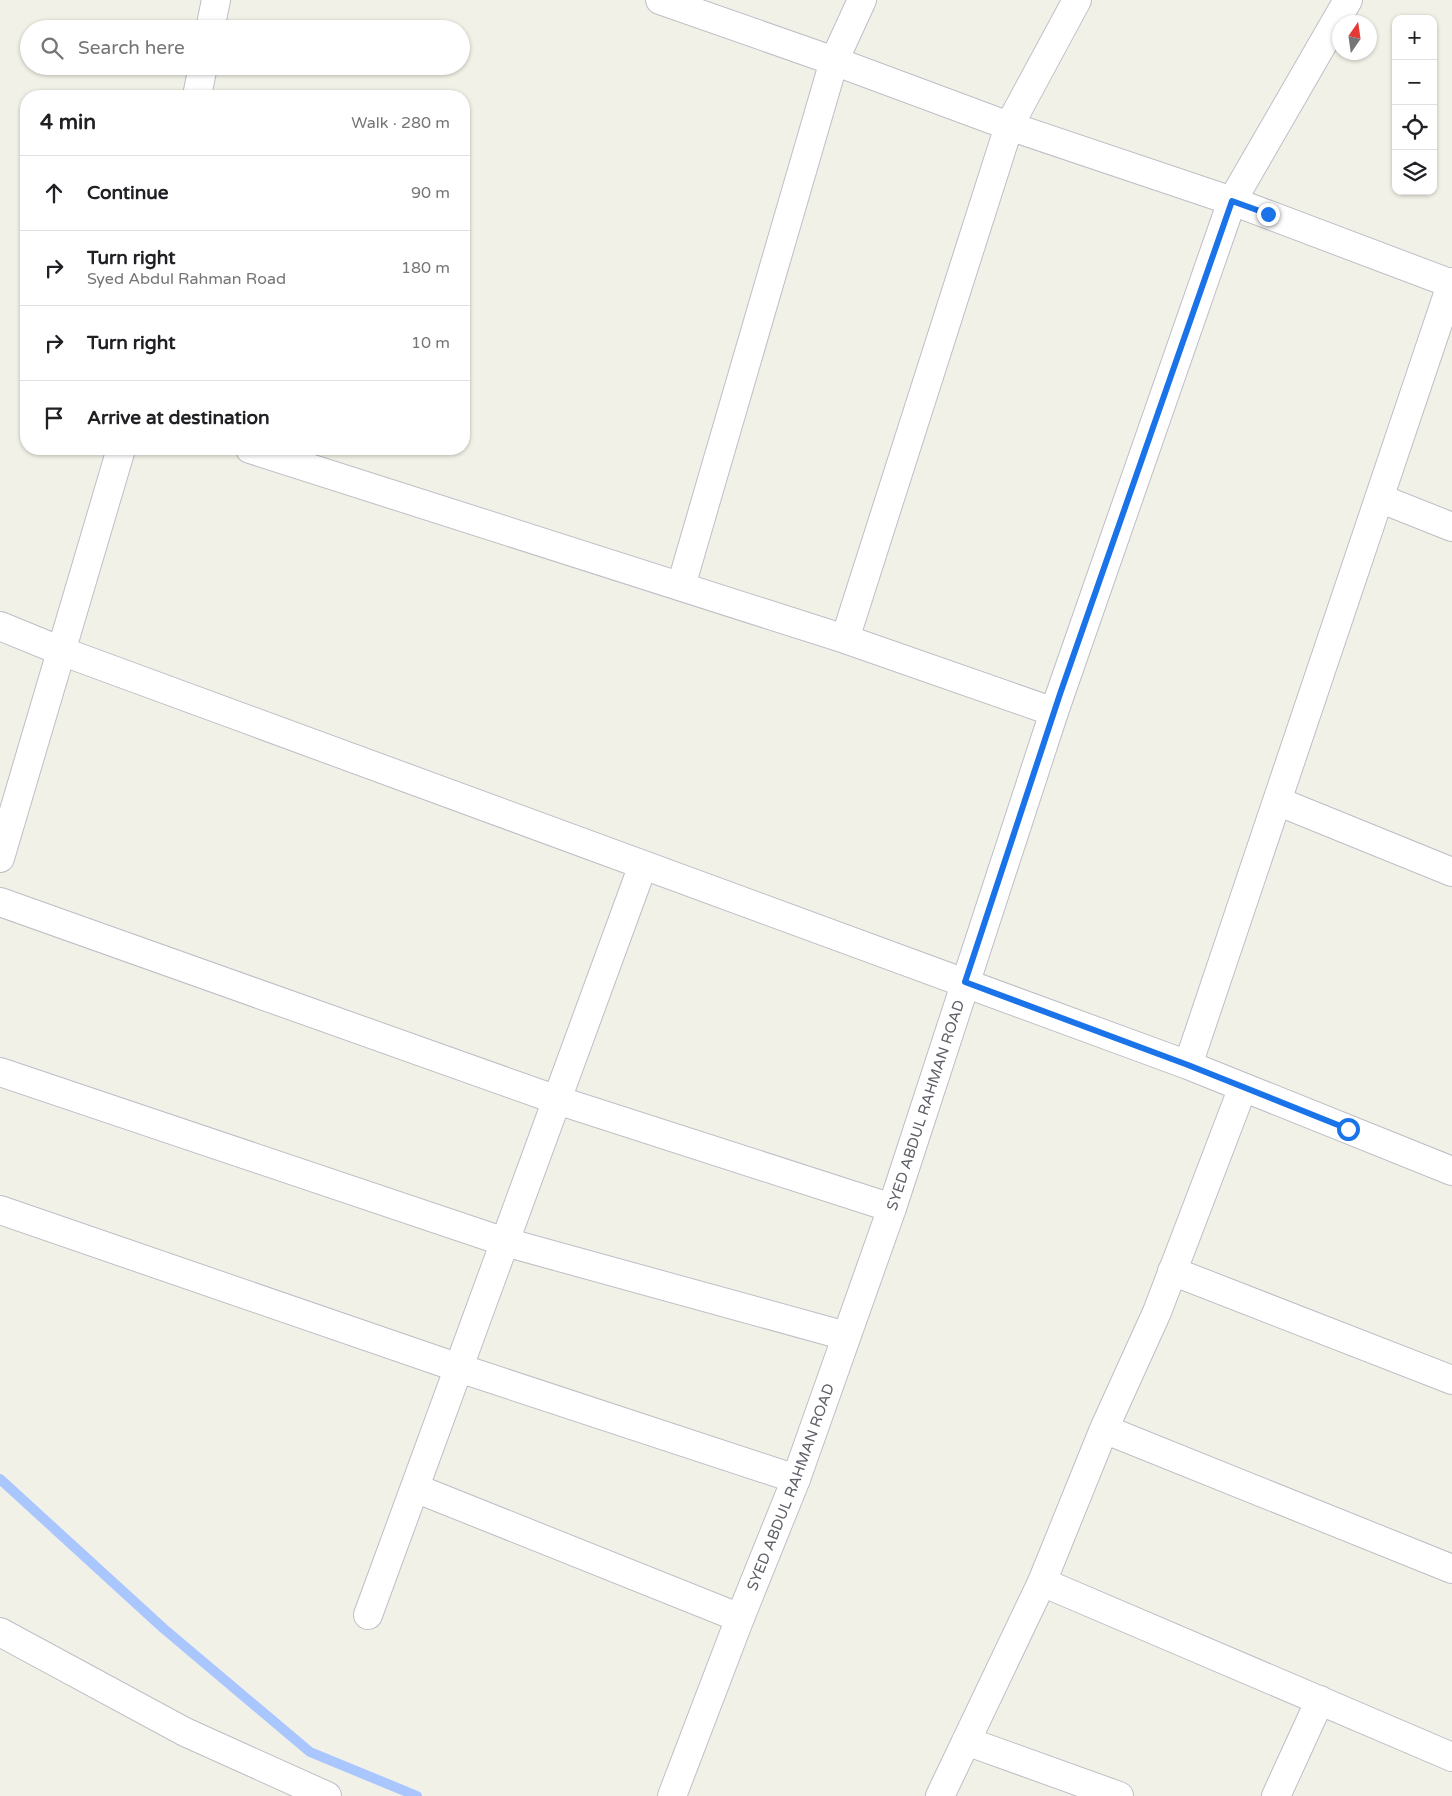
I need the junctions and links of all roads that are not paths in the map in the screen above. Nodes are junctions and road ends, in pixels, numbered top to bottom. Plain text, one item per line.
1 (216, 0) edge
2 (660, 0) edge
3 (862, 0) edge
4 (1077, 0) edge
5 (1348, 0) edge
6 (212, 20) edge
7 (834, 61) junction
8 (201, 75) edge
9 (198, 90) edge
10 (1009, 126) junction
11 (1232, 201) junction
12 (1452, 283) edge
13 (119, 455) edge
14 (269, 455) edge
15 (1379, 498) junction
16 (1452, 527) edge
17 (681, 586) junction
18 (0, 626) edge
19 (845, 639) junction
20 (61, 651) junction
21 (1054, 712) junction
22 (1277, 801) junction
23 (0, 858) edge
24 (642, 865) junction
25 (1452, 872) edge
26 (0, 902) edge
27 (965, 982) junction
28 (1188, 1065) junction
29 (0, 1072) edge
30 (1243, 1087) junction
31 (557, 1100) junction
32 (1452, 1171) edge
33 (892, 1208) junction
34 (0, 1210) edge
35 (505, 1242) junction
36 (1172, 1271) junction
37 (846, 1336) junction
38 (459, 1368) junction
39 (1452, 1380) edge
40 (1104, 1429) junction
41 (796, 1479) junction
42 (415, 1488) junction
43 (1452, 1569) edge
44 (1042, 1582) junction
45 (368, 1615) dead end
46 (740, 1618) junction
47 (0, 1632) edge
48 (1320, 1700) junction
49 (966, 1741) junction
50 (1452, 1756) edge
51 (327, 1796) edge
52 (672, 1796) edge
53 (940, 1796) edge
54 (1119, 1796) edge
55 (1276, 1796) edge

1 - 6 street
2 - 7 street
3 - 7 street
4 - 10 street
5 - 11 street, SYED ABDUL RAHMAN ROAD
7 - 10 street
7 - 17 street
8 - 9 street
10 - 11 street
10 - 19 street
11 - 12 street
11 - 21 street, SYED ABDUL RAHMAN ROAD
12 - 15 street
13 - 20 street
14 - 17 street
15 - 16 street
15 - 22 street
17 - 19 street
18 - 20 street
19 - 21 street
20 - 23 street
20 - 24 street
21 - 27 street, SYED ABDUL RAHMAN ROAD
22 - 25 street
22 - 28 street
24 - 27 street
24 - 31 street
26 - 31 street
27 - 28 street
27 - 33 street, SYED ABDUL RAHMAN ROAD
28 - 30 street
29 - 35 street
30 - 32 street
30 - 36 street
31 - 33 street
31 - 35 street
33 - 37 street, SYED ABDUL RAHMAN ROAD
34 - 38 street
35 - 37 street
35 - 38 street
36 - 39 street
36 - 40 street
37 - 41 street, SYED ABDUL RAHMAN ROAD
38 - 41 street
38 - 42 street
40 - 43 street
40 - 44 street
41 - 46 street, SYED ABDUL RAHMAN ROAD
42 - 45 street
42 - 46 street
44 - 48 street
44 - 49 street
46 - 52 street, SYED ABDUL RAHMAN ROAD
47 - 51 street
48 - 50 street
48 - 55 street
49 - 53 street
49 - 54 street

